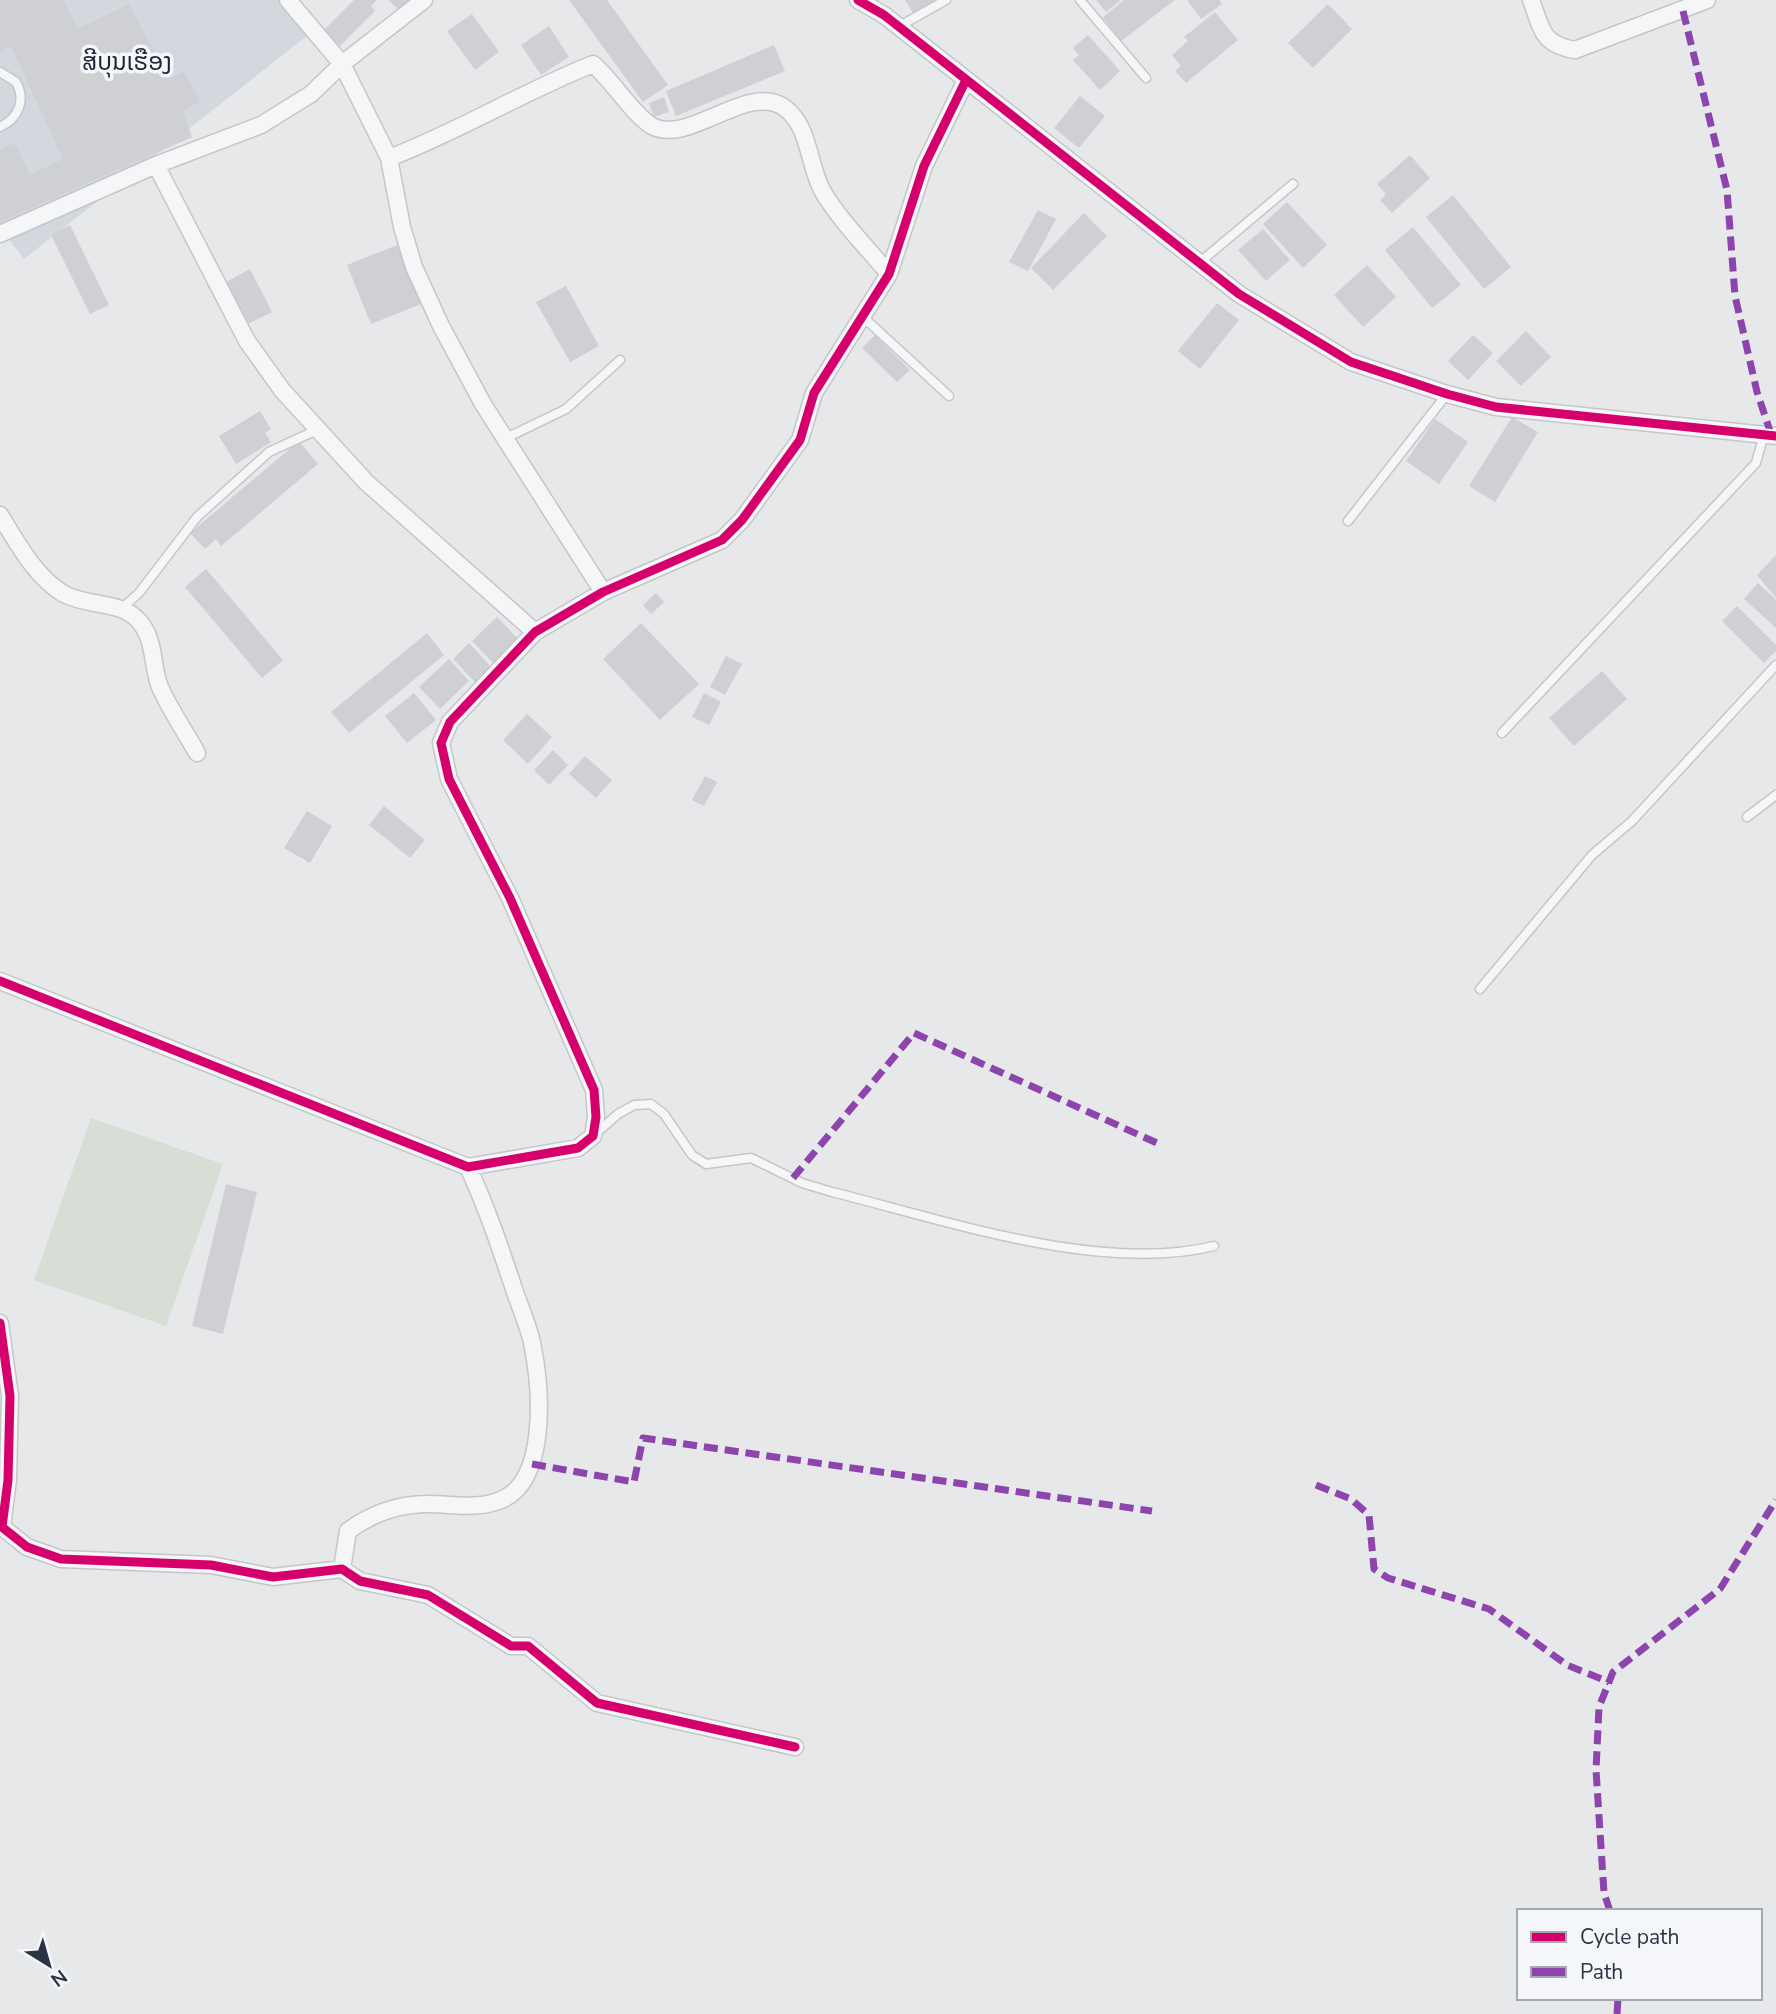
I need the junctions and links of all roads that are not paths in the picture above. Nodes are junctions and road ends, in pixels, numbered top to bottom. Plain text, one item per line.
1 (288, 0) edge
2 (425, 0) edge
3 (858, 0) edge
4 (946, 0) edge
5 (1080, 0) edge
6 (1531, 0) edge
7 (1707, 0) edge
8 (898, 27) junction
9 (342, 64) junction
10 (0, 72) edge
11 (1146, 78) dead end
12 (966, 79) junction
13 (0, 127) edge
14 (389, 158) junction
15 (156, 165) junction
16 (1293, 184) dead end
17 (0, 234) edge
18 (1199, 262) junction
19 (889, 274) junction
20 (862, 316) junction
21 (620, 360) dead end
22 (1447, 394) junction
23 (949, 396) dead end
24 (319, 429) junction
25 (1770, 435) edge
26 (506, 438) junction
27 (0, 515) edge
28 (1349, 521) dead end
29 (5, 535) edge
30 (603, 592) junction
31 (122, 608) junction
32 (535, 632) junction
33 (1776, 665) edge
34 (1502, 733) dead end
35 (197, 753) dead end
36 (1776, 795) edge
37 (1747, 817) dead end
38 (0, 981) edge
39 (1480, 989) dead end
40 (593, 1136) junction
41 (468, 1167) junction
42 (1214, 1247) dead end
43 (0, 1323) edge
44 (342, 1569) junction
45 (795, 1747) dead end

1 - 9 street
2 - 9 street
3 - 8 street
4 - 8 lane
5 - 11 lane
6 - 7 street
8 - 12 street
9 - 14 street
9 - 15 street
10 - 13 lane
12 - 18 street
12 - 19 street
14 - 19 street
14 - 26 street
15 - 17 street
15 - 24 street
16 - 18 lane
18 - 22 street
19 - 20 street
20 - 23 lane
20 - 30 street
21 - 26 lane
22 - 25 street
22 - 28 lane
24 - 31 lane
24 - 32 street
25 - 34 lane
26 - 30 street
27 - 29 street
29 - 31 street
30 - 32 street
31 - 35 street
32 - 40 street
33 - 39 lane
36 - 37 lane
38 - 41 street
40 - 41 street
40 - 42 lane
41 - 44 street
43 - 44 street
44 - 45 street

